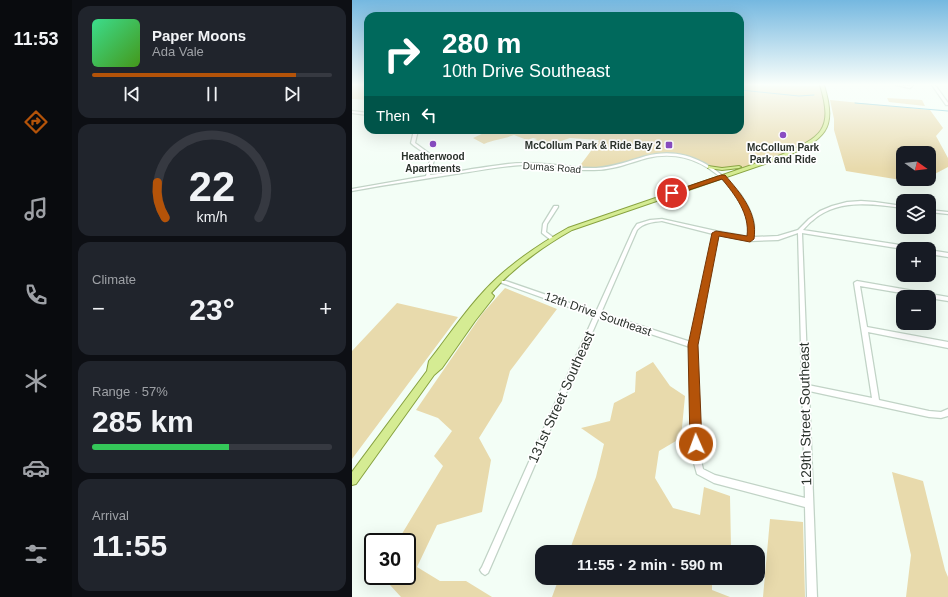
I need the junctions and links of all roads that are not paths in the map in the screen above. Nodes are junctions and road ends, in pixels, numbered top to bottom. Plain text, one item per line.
1 (828, 113) edge
2 (415, 134) edge
3 (757, 164) junction
4 (710, 167) junction
5 (428, 176) junction
6 (723, 176) junction
7 (352, 190) edge
8 (896, 206) edge
9 (556, 207) dead end
10 (936, 212) edge
11 (948, 213) edge
12 (576, 228) junction
13 (800, 231) junction
14 (716, 233) junction
15 (552, 239) junction
16 (750, 239) junction
17 (896, 246) edge
18 (936, 253) edge
19 (948, 255) edge
20 (504, 282) junction
21 (948, 299) edge
22 (596, 314) junction
23 (864, 328) junction
24 (693, 345) junction
25 (948, 345) edge
26 (431, 372) junction
27 (805, 386) junction
28 (876, 402) junction
29 (948, 412) edge
30 (352, 480) edge
31 (807, 503) junction
32 (485, 570) dead end
33 (812, 597) edge

1 - 3 main road
2 - 5 street
3 - 4 main road
3 - 6 main road
4 - 5 street, Dumas Road
4 - 6 street, Dumas Road
5 - 7 street, Dumas Road
6 - 12 main road
6 - 16 street, Dumas Road
8 - 13 street
9 - 15 street
10 - 11 street
12 - 15 main road
12 - 20 main road
13 - 16 street
13 - 17 street
13 - 27 street, 129th Street Southeast
14 - 16 street
14 - 22 street, 131st Street Southeast
14 - 24 street
15 - 26 main road
18 - 19 street
20 - 22 street, 12th Drive Southeast
20 - 26 main road
21 - 23 street
22 - 24 street, 12th Drive Southeast
22 - 32 street, 131st Street Southeast
23 - 25 street
23 - 28 street
24 - 31 street
26 - 30 main road
27 - 28 street
27 - 31 street, 129th Street Southeast
28 - 29 street
31 - 33 street, 129th Street Southeast

